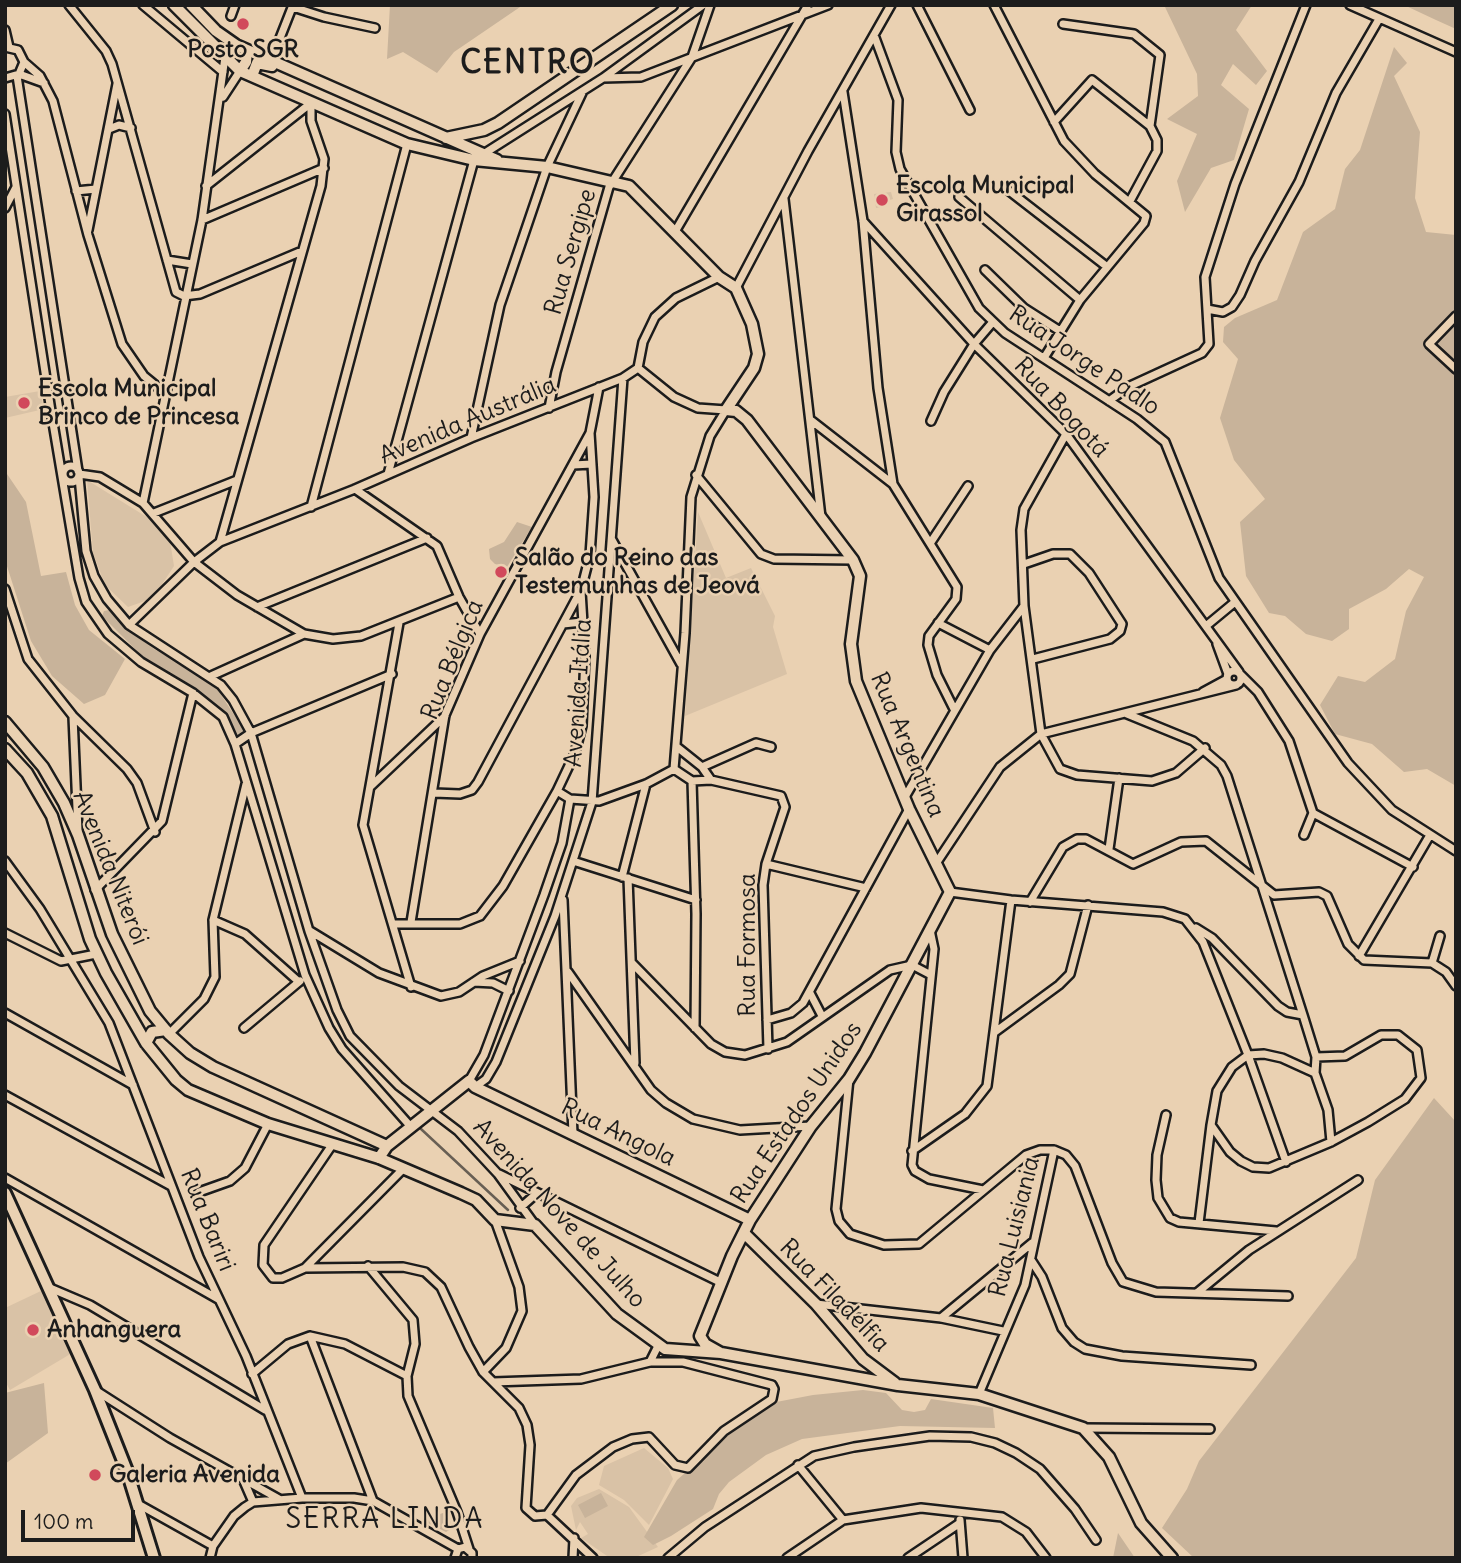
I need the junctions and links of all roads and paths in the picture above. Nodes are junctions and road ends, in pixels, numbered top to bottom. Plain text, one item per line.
1 (69, 5) edge
2 (143, 5) edge
3 (174, 5) edge
4 (191, 5) edge
5 (235, 5) edge
6 (671, 5) edge
7 (702, 5) edge
8 (710, 5) edge
9 (808, 5) edge
10 (828, 5) edge
11 (891, 5) edge
12 (916, 5) edge
13 (994, 5) edge
14 (1306, 5) edge
15 (1350, 5) edge
16 (293, 6) edge
17 (803, 14) junction
18 (231, 16) dead end
19 (1379, 19) junction
20 (1063, 24) dead end
21 (375, 28) dead end
22 (5, 30) edge
23 (201, 31) junction
24 (874, 35) junction
25 (187, 42) junction
26 (236, 45) junction
27 (7, 47) edge
28 (247, 50) junction
29 (1456, 52) edge
30 (225, 57) junction
31 (692, 57) junction
32 (271, 61) junction
33 (24, 62) junction
34 (286, 69) junction
35 (240, 71) junction
36 (223, 72) junction
37 (18, 75) junction
38 (252, 76) junction
39 (5, 78) edge
40 (603, 78) junction
41 (45, 83) junction
42 (117, 83) junction
43 (583, 92) junction
44 (842, 92) junction
45 (221, 100) junction
46 (311, 103) junction
47 (970, 110) dead end
48 (5, 114) edge
49 (1054, 122) junction
50 (1150, 126) junction
51 (131, 128) junction
52 (109, 129) junction
53 (484, 130) junction
54 (442, 136) junction
55 (407, 144) junction
56 (462, 145) junction
57 (434, 152) junction
58 (485, 153) junction
59 (474, 160) junction
60 (497, 160) junction
61 (547, 167) junction
62 (324, 168) junction
63 (612, 180) junction
64 (206, 186) junction
65 (16, 187) junction
66 (96, 189) junction
67 (1007, 190) dead end
68 (76, 191) junction
69 (959, 197) dead end
70 (783, 198) junction
71 (1130, 201) junction
72 (5, 208) edge
73 (202, 220) junction
74 (863, 221) junction
75 (676, 230) junction
76 (88, 235) junction
77 (302, 251) junction
78 (167, 260) junction
79 (192, 264) junction
80 (1106, 266) junction
81 (985, 270) dead end
82 (719, 277) junction
83 (736, 288) junction
84 (184, 296) junction
85 (1080, 300) junction
86 (1207, 309) junction
87 (1456, 316) edge
88 (992, 323) junction
89 (1060, 331) junction
90 (974, 344) junction
91 (1044, 358) junction
92 (639, 368) junction
93 (1456, 369) edge
94 (623, 378) junction
95 (599, 387) junction
96 (166, 394) junction
97 (1109, 401) junction
98 (550, 408) junction
99 (726, 410) junction
100 (812, 421) junction
101 (931, 421) dead end
102 (590, 433) junction
103 (1066, 434) junction
104 (471, 438) junction
105 (592, 464) junction
106 (573, 465) junction
107 (79, 474) junction
108 (388, 474) junction
109 (63, 475) junction
110 (696, 475) junction
111 (237, 480) junction
112 (893, 484) junction
113 (968, 486) dead end
114 (355, 489) junction
115 (143, 503) junction
116 (311, 507) junction
117 (154, 513) junction
118 (821, 518) junction
119 (428, 538) junction
120 (612, 540) junction
121 (220, 542) junction
122 (931, 542) junction
123 (853, 560) junction
124 (194, 562) junction
125 (1024, 564) junction
126 (5, 589) edge
127 (581, 590) junction
128 (459, 597) junction
129 (1235, 602) junction
130 (1024, 606) junction
131 (257, 607) junction
132 (582, 622) junction
133 (399, 623) junction
134 (938, 623) junction
135 (563, 624) junction
136 (130, 625) junction
137 (1206, 626) junction
138 (304, 634) junction
139 (480, 634) junction
140 (1214, 637) junction
141 (990, 650) junction
142 (1032, 659) junction
143 (681, 664) junction
144 (392, 674) junction
145 (1240, 674) junction
146 (211, 676) junction
147 (1227, 677) junction
148 (1237, 685) junction
149 (1258, 692) junction
150 (193, 693) junction
151 (1199, 694) junction
152 (954, 709) junction
153 (1127, 714) junction
154 (445, 715) junction
155 (73, 716) junction
156 (5, 722) edge
157 (251, 733) junction
158 (1041, 734) junction
159 (235, 744) junction
160 (677, 747) junction
161 (771, 747) dead end
162 (5, 748) edge
163 (1205, 748) junction
164 (702, 767) junction
165 (674, 769) junction
166 (1119, 778) junction
167 (711, 780) junction
168 (692, 781) junction
169 (246, 784) junction
170 (646, 784) junction
171 (370, 788) junction
172 (557, 791) junction
173 (434, 793) junction
174 (905, 797) junction
175 (570, 799) junction
176 (592, 802) junction
177 (909, 809) junction
178 (1313, 813) junction
179 (155, 832) junction
180 (78, 835) junction
181 (1304, 835) dead end
182 (1430, 835) junction
183 (1109, 849) junction
184 (1456, 851) edge
185 (5, 861) edge
186 (573, 861) junction
187 (937, 862) junction
188 (766, 864) junction
189 (1413, 867) junction
190 (625, 878) junction
191 (1261, 887) junction
192 (866, 888) junction
193 (95, 891) junction
194 (950, 892) junction
195 (563, 893) junction
196 (1011, 900) junction
197 (696, 901) junction
198 (1030, 902) junction
199 (1088, 905) junction
200 (213, 920) junction
201 (411, 922) junction
202 (393, 925) junction
203 (1193, 926) junction
204 (309, 930) junction
205 (930, 930) junction
206 (5, 933) edge
207 (1440, 936) dead end
208 (96, 954) junction
209 (1359, 956) junction
210 (71, 960) junction
211 (520, 961) junction
212 (632, 963) junction
213 (1432, 963) junction
214 (912, 965) junction
215 (568, 972) junction
216 (305, 975) junction
217 (930, 975) junction
218 (299, 982) junction
219 (473, 982) junction
220 (1456, 986) edge
221 (411, 987) junction
222 (509, 991) junction
223 (810, 993) junction
224 (150, 1010) junction
225 (5, 1013) edge
226 (1303, 1015) junction
227 (822, 1016) junction
228 (132, 1019) junction
229 (767, 1020) junction
230 (244, 1028) dead end
231 (695, 1028) junction
232 (167, 1032) junction
233 (995, 1032) junction
234 (146, 1043) junction
235 (768, 1049) junction
236 (1248, 1055) junction
237 (1316, 1057) junction
238 (635, 1064) junction
239 (1315, 1073) junction
240 (849, 1079) junction
241 (472, 1084) junction
242 (134, 1086) junction
243 (5, 1095) edge
244 (432, 1110) junction
245 (1166, 1115) dead end
246 (268, 1124) junction
247 (1211, 1125) junction
248 (811, 1126) junction
249 (411, 1127) junction
250 (573, 1134) junction
251 (1331, 1142) junction
252 (332, 1145) junction
253 (387, 1146) junction
254 (912, 1150) junction
255 (1054, 1150) junction
256 (379, 1158) junction
257 (1286, 1162) junction
258 (404, 1169) junction
259 (498, 1174) junction
260 (5, 1178) edge
261 (1358, 1180) dead end
262 (171, 1186) junction
263 (983, 1190) junction
264 (199, 1192) dead end
265 (5, 1193) edge
266 (537, 1193) junction
267 (520, 1208) junction
268 (495, 1220) junction
269 (750, 1220) junction
270 (1199, 1223) junction
271 (535, 1225) junction
272 (1276, 1231) junction
273 (744, 1233) junction
274 (1032, 1243) junction
275 (1031, 1260) junction
276 (368, 1266) junction
277 (305, 1268) junction
278 (722, 1283) junction
279 (50, 1288) junction
280 (1198, 1293) junction
281 (1288, 1296) dead end
282 (219, 1300) junction
283 (816, 1304) junction
284 (941, 1318) junction
285 (1003, 1332) junction
286 (310, 1336) junction
287 (658, 1346) junction
288 (721, 1353) junction
289 (684, 1358) junction
290 (863, 1359) junction
291 (650, 1362) junction
292 (1251, 1365) dead end
293 (483, 1372) junction
294 (252, 1374) junction
295 (407, 1376) junction
296 (852, 1377) junction
297 (493, 1382) junction
298 (898, 1385) junction
299 (95, 1390) junction
300 (979, 1394) junction
301 (118, 1406) junction
302 (101, 1407) junction
303 (266, 1410) junction
304 (1083, 1428) junction
305 (1210, 1429) dead end
306 (798, 1465) junction
307 (240, 1476) junction
308 (302, 1498) junction
309 (280, 1500) junction
310 (373, 1501) junction
311 (253, 1502) junction
312 (138, 1504) junction
313 (960, 1511) junction
314 (547, 1515) junction
315 (843, 1520) junction
316 (960, 1524) junction
317 (574, 1538) junction
318 (1096, 1540) dead end
319 (213, 1546) junction
320 (463, 1554) edge
321 (154, 1558) edge
322 (210, 1558) edge
323 (573, 1558) edge
324 (593, 1558) edge
325 (668, 1558) edge
326 (787, 1558) edge
327 (908, 1558) edge
328 (963, 1558) edge
329 (1046, 1558) edge
330 (1172, 1558) edge

1 - 42 street
2 - 25 street
3 - 23 main road
4 - 26 main road
5 - 18 street
6 - 53 main road
7 - 40 street
8 - 31 street, Rua Sergipe
9 - 17 street
10 - 17 street
11 - 24 street
12 - 47 street
13 - 49 street
14 - 86 street
15 - 19 street
16 - 21 street
16 - 32 street
17 - 31 street
17 - 75 street
19 - 29 street
19 - 86 street
20 - 50 street
22 - 27 street
23 - 25 street
23 - 30 main road
24 - 44 street
24 - 88 street, Rua Jorge Padlo
25 - 36 street
26 - 28 main road
26 - 30 main road
27 - 33 street
28 - 32 main road
28 - 35 main road
30 - 35 main road
30 - 36 street
31 - 40 street
31 - 63 street, Rua Sergipe
32 - 34 main road
33 - 37 street
33 - 41 street
34 - 38 main road
34 - 54 main road
35 - 38 main road
35 - 45 street
36 - 45 street
37 - 39 street
37 - 41 street
37 - 107 street, Avenida Nove de Julho
38 - 46 main road
40 - 43 street
41 - 68 street
42 - 51 street
42 - 52 street
43 - 58 street
43 - 61 street
44 - 70 street
44 - 74 street
45 - 64 street
46 - 55 main road
46 - 62 street
46 - 64 street
48 - 65 street
49 - 50 street
49 - 71 street
50 - 71 street
51 - 52 street
51 - 78 street
52 - 66 street
53 - 54 main road
53 - 56 main road
54 - 56 main road
54 - 57 main road
55 - 57 main road
55 - 116 street
56 - 57 main road
56 - 58 main road
57 - 59 main road
58 - 59 street
58 - 60 main road
59 - 60 main road
59 - 108 street
60 - 61 main road
61 - 63 main road
61 - 104 street
62 - 73 street
62 - 77 street
63 - 75 main road
63 - 98 street, Rua Sergipe
64 - 73 street
65 - 72 street
65 - 109 street
66 - 68 street
66 - 76 street
67 - 80 street
68 - 76 street
69 - 85 street
70 - 83 street
70 - 100 street
71 - 80 street
73 - 79 street
74 - 90 street, Rua Bogotá
74 - 112 street
75 - 82 main road
76 - 96 street
77 - 84 street
77 - 111 street
78 - 79 street
78 - 84 street
79 - 84 street
80 - 85 street
81 - 89 street
82 - 83 main road
82 - 92 street
83 - 99 main road
84 - 96 street
85 - 89 street
86 - 97 street
87 - 93 street
88 - 90 street
88 - 91 street, Rua Jorge Padlo
89 - 91 street
90 - 101 street
90 - 103 street, Rua Bogotá
91 - 97 street, Rua Jorge Padlo
92 - 94 street, Avenida Austrália
92 - 99 street
94 - 95 street, Avenida Austrália
94 - 120 street, Avenida Itália
95 - 98 street, Avenida Austrália
95 - 102 street
96 - 115 street
97 - 129 street, Rua Jorge Padlo
98 - 104 street, Avenida Austrália
99 - 110 street
99 - 118 main road, Rua Argentina
100 - 112 street
100 - 118 street
102 - 105 street
102 - 106 street, Rua Bélgica
103 - 125 street
103 - 137 street, Rua Bogotá
104 - 108 street, Avenida Austrália
105 - 106 street
105 - 127 street
106 - 139 street, Rua Bélgica
107 - 109 street
107 - 109 street
107 - 115 street
107 - 136 street, Avenida Nove de Julho
108 - 114 street, Avenida Austrália
109 - 150 street
110 - 123 street
110 - 143 street
111 - 117 street
111 - 121 street
112 - 122 street
113 - 122 street
114 - 116 street, Avenida Austrália
114 - 119 street
115 - 117 street
116 - 121 street, Avenida Austrália
117 - 124 street
118 - 123 main road, Rua Argentina
119 - 128 street
119 - 131 street
120 - 143 street
120 - 176 street, Avenida Itália
121 - 124 street, Avenida Austrália
122 - 134 street
123 - 174 main road, Rua Argentina
124 - 131 street
124 - 136 street, Avenida Austrália
125 - 130 street
125 - 142 street
126 - 155 street
127 - 132 street, Avenida Itália
127 - 135 street
128 - 133 street
128 - 139 street
129 - 137 street
129 - 182 street, Rua Jorge Padlo
130 - 141 street
130 - 142 street
131 - 138 street
132 - 135 street
132 - 172 street, Avenida Itália
133 - 138 street
133 - 144 street
134 - 141 street
134 - 152 street
135 - 173 street
136 - 146 street, Avenida Nove de Julho
137 - 140 street, Rua Bogotá
138 - 146 street
139 - 154 street, Rua Bélgica
140 - 145 street, Rua Bogotá
140 - 147 street, Rua Bogotá
141 - 152 street
142 - 158 street
143 - 160 street
144 - 157 street
144 - 171 street
145 - 147 street
145 - 148 street
145 - 149 street, Rua Bogotá
146 - 157 street, Avenida Nove de Julho
147 - 148 street
147 - 151 street
148 - 149 street
148 - 151 street
149 - 178 street, Rua Bogotá
150 - 159 street
150 - 179 street
151 - 153 street
152 - 174 street
153 - 158 street
153 - 163 street
154 - 171 street
154 - 173 street, Rua Bélgica
155 - 179 street
155 - 180 street
156 - 180 main road, Avenida Niterói
157 - 159 street
157 - 204 street, Avenida Nove de Julho
158 - 166 street
158 - 187 street
159 - 169 street
160 - 164 street
160 - 165 street
161 - 164 street
162 - 208 main road, Avenida Niterói
163 - 166 street
163 - 191 street
164 - 167 street
165 - 168 street
165 - 170 street
166 - 183 street
167 - 168 street, Rua Formosa
167 - 188 street, Rua Formosa
168 - 197 street
169 - 200 street
169 - 216 street
170 - 176 street
170 - 190 street
171 - 202 street
172 - 175 street, Avenida Itália
172 - 201 street
173 - 201 street, Rua Bélgica
174 - 177 main road, Rua Argentina
175 - 176 street, Avenida Itália
175 - 211 street, Avenida Itália
176 - 186 street, Avenida Itália
177 - 187 main road, Rua Argentina
177 - 192 street
178 - 181 street
178 - 189 street
179 - 193 street
180 - 193 main road, Avenida Niterói
182 - 184 street, Rua Jorge Padlo
182 - 189 street
183 - 191 street
183 - 198 street
185 - 210 street, Rua Bariri
186 - 190 street
186 - 195 street, Avenida Itália
187 - 194 main road, Rua Argentina
188 - 192 street
188 - 229 street, Rua Formosa
189 - 209 street
190 - 197 street
190 - 212 street
191 - 209 street
191 - 226 street
192 - 223 street
193 - 224 main road, Avenida Niterói
194 - 196 street
194 - 205 main road, Rua Estados Unidos
195 - 215 street
195 - 241 street, Avenida Itália
196 - 198 street
196 - 233 street
197 - 231 street
198 - 199 street
199 - 203 street
199 - 233 street
200 - 218 street
200 - 232 street
201 - 202 street
202 - 221 street
203 - 226 street
203 - 236 street
204 - 221 street
204 - 244 street, Avenida Nove de Julho
205 - 214 main road, Rua Estados Unidos
205 - 217 street
206 - 210 street
207 - 213 street
208 - 210 street
208 - 228 main road, Avenida Niterói
209 - 213 street
210 - 242 street, Rua Bariri
211 - 219 street
211 - 222 street, Avenida Itália
212 - 231 street
212 - 238 street
213 - 220 street
214 - 217 street
214 - 227 street
214 - 240 main road, Rua Estados Unidos
215 - 238 street
215 - 250 street
216 - 218 street
216 - 249 street
217 - 254 street
218 - 230 street
219 - 221 street
219 - 222 street
222 - 241 street, Avenida Itália
223 - 227 street
223 - 229 street
224 - 228 main road
224 - 232 main road, Avenida Niterói
225 - 242 street
226 - 237 street
227 - 235 street
228 - 234 main road, Avenida Niterói
229 - 235 street, Rua Formosa
231 - 235 street
232 - 234 main road
232 - 253 main road, Avenida Niterói
233 - 254 street
234 - 246 main road, Avenida Niterói
236 - 239 street
236 - 247 street
236 - 257 street
237 - 239 street
237 - 251 street
238 - 248 street
239 - 251 street
240 - 248 main road, Rua Estados Unidos
240 - 263 street
241 - 244 main road, Avenida Itália
241 - 250 main road, Rua Angola
242 - 262 street, Rua Bariri
243 - 262 street
244 - 249 main road, Avenida Itália
244 - 259 street, Avenida Nove de Julho
245 - 270 street
246 - 252 main road, Avenida Niterói
246 - 264 street
247 - 257 street
247 - 270 street
248 - 269 main road, Rua Estados Unidos
249 - 253 main road, Avenida Itália
250 - 269 main road, Rua Angola
251 - 257 street
252 - 256 main road, Avenida Niterói
252 - 277 street
253 - 256 main road, Avenida Itália
254 - 263 street, Rua Luisiania
255 - 263 street, Rua Luisiania
255 - 274 street, Rua Luisiania
255 - 280 street
256 - 258 main road, Avenida Niterói
258 - 268 main road, Avenida Niterói
258 - 277 street
259 - 266 street
259 - 267 street, Avenida Nove de Julho
260 - 282 street
261 - 272 street
262 - 282 street, Rua Bariri
265 - 279 main road
266 - 267 street
266 - 278 street
267 - 271 street, Avenida Nove de Julho
268 - 271 main road
268 - 293 street
269 - 273 main road, Rua Estados Unidos
270 - 272 street
271 - 287 main road, Avenida Nove de Julho
272 - 280 street
273 - 278 main road, Rua Estados Unidos
273 - 283 main road, Rua Filadélfia
274 - 275 street, Rua Luisiania
274 - 284 street
275 - 285 street, Rua Luisiania
275 - 292 street
276 - 277 street
276 - 293 street
276 - 295 street
278 - 288 main road, Rua Estados Unidos
279 - 299 main road
279 - 303 street
280 - 281 street
282 - 294 street, Rua Bariri
283 - 284 street
283 - 290 main road, Rua Filadélfia
284 - 285 street
285 - 300 street, Rua Luisiania
286 - 294 street
286 - 295 street
286 - 310 street
287 - 289 main road, Avenida Nove de Julho
287 - 291 street
288 - 289 main road, Avenida Nove de Julho
288 - 296 main road, Avenida Nove de Julho
289 - 291 street
289 - 314 street
290 - 296 main road
290 - 298 main road, Rua Filadélfia
291 - 297 street
293 - 297 street
294 - 303 street, Rua Bariri
295 - 320 street
296 - 298 main road, Avenida Nove de Julho
297 - 314 street
298 - 300 main road, Avenida Nove de Julho
299 - 301 street
299 - 302 main road
300 - 304 main road, Avenida Nove de Julho
301 - 302 street
301 - 307 street
302 - 312 main road
303 - 308 street, Rua Bariri
304 - 305 street
304 - 330 main road
306 - 315 street
306 - 318 street
306 - 325 street
307 - 309 street
307 - 311 street
308 - 309 street
308 - 310 street
309 - 311 street
310 - 320 street
311 - 319 street
312 - 319 street
312 - 321 main road
313 - 315 street
313 - 316 street
313 - 329 street
314 - 317 street
315 - 326 street
316 - 327 street
316 - 328 street
317 - 323 street
317 - 324 street
319 - 322 street

